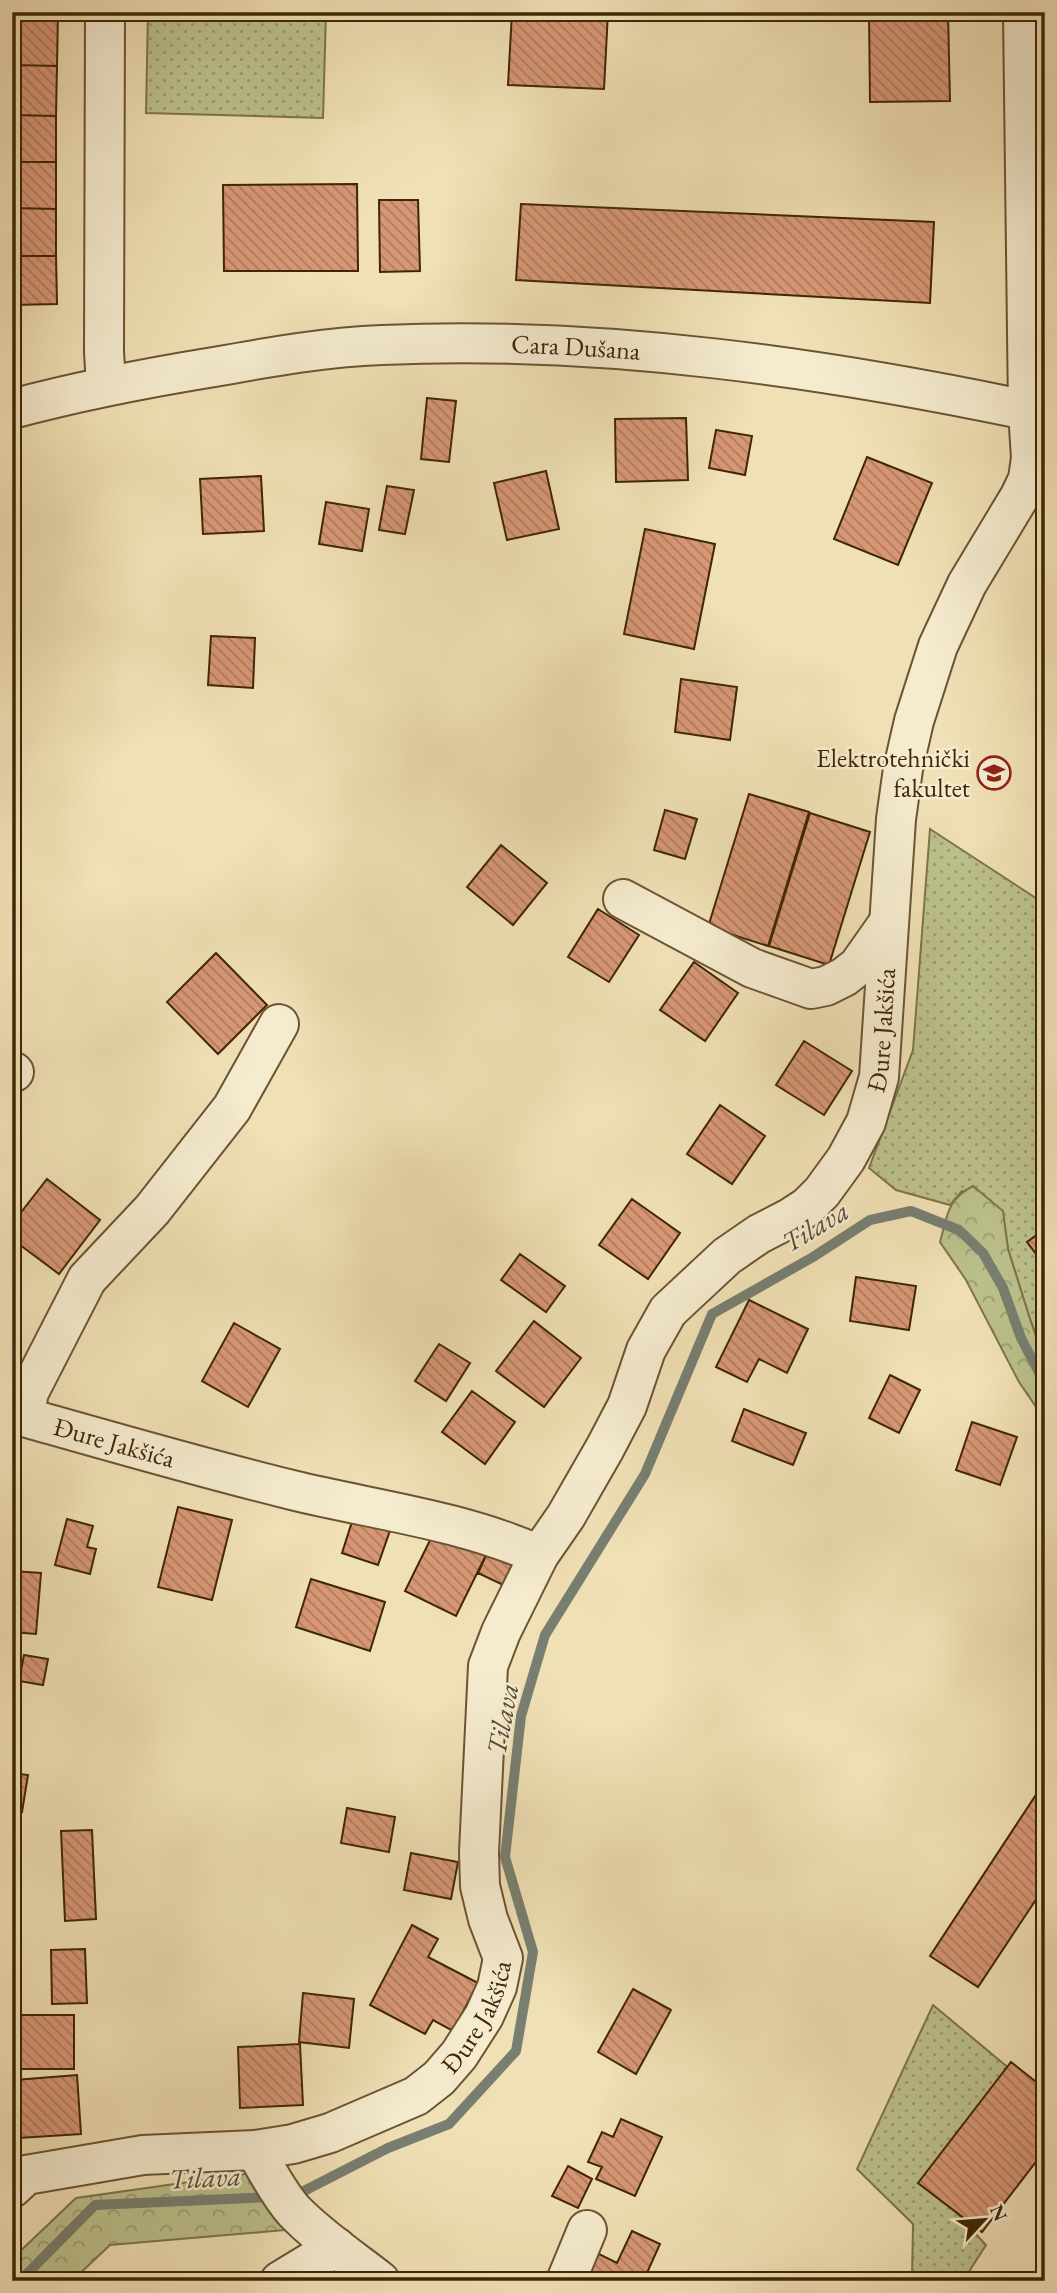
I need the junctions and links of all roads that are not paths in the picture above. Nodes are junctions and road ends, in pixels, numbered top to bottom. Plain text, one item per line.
1 (105, 12) edge
2 (1023, 12) edge
3 (106, 385) junction
4 (12, 409) edge
5 (1036, 412) edge
6 (623, 899) dead end
7 (889, 922) junction
8 (279, 1024) dead end
9 (539, 1555) junction
10 (263, 2162) junction
11 (15, 2181) edge
12 (587, 2230) dead end
13 (336, 2247) junction
14 (280, 2281) edge
15 (380, 2281) edge
16 (566, 2281) edge

1 - 3 street
2 - 5 street, Đure Jakšića
3 - 4 street, Cara Dušana
3 - 5 street, Cara Dušana
5 - 7 street, Đure Jakšića
6 - 7 street
7 - 9 street, Đure Jakšića
8 - 9 street, Đure Jakšića
9 - 10 street, Đure Jakšića
10 - 11 street, Đure Jakšića
10 - 13 street
12 - 16 street
13 - 14 street
13 - 15 street

